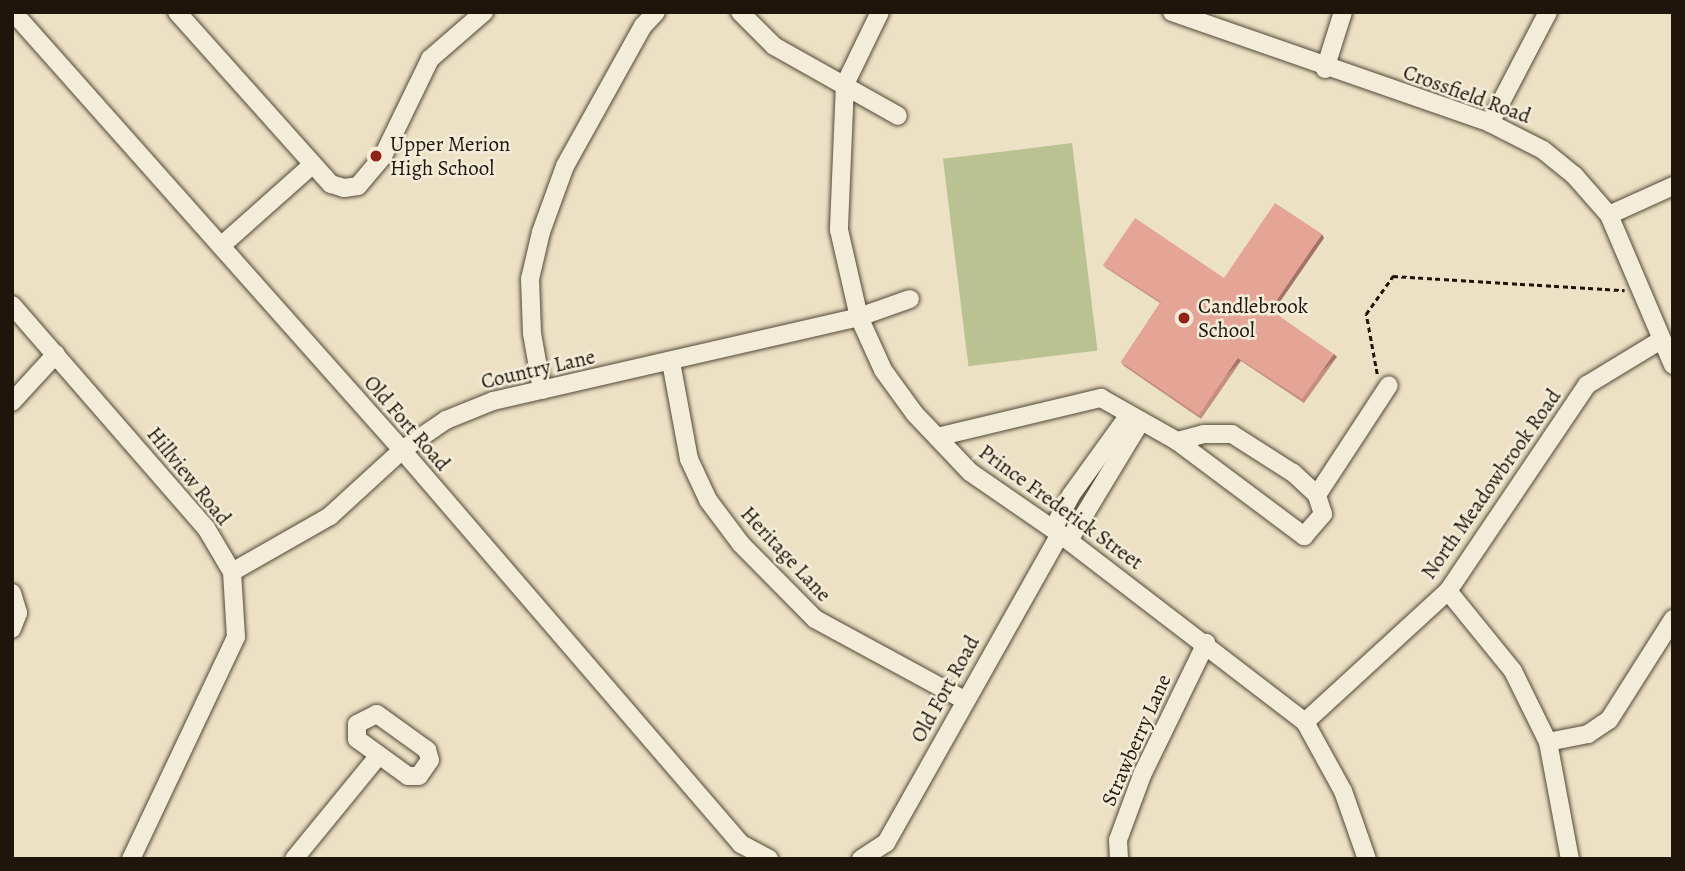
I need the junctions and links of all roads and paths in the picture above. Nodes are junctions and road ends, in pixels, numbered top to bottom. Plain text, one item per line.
1 (13, 12) edge
2 (177, 12) edge
3 (484, 12) edge
4 (656, 12) edge
5 (740, 12) edge
6 (880, 12) edge
7 (1172, 12) edge
8 (1343, 12) edge
9 (1548, 12) edge
10 (1325, 69) junction
11 (845, 84) junction
12 (898, 116) dead end
13 (1490, 123) junction
14 (313, 164) junction
15 (1673, 186) edge
16 (1609, 215) junction
17 (221, 246) junction
18 (1639, 286) junction
19 (910, 299) dead end
20 (12, 305) edge
21 (859, 317) junction
22 (1661, 340) junction
23 (56, 354) junction
24 (671, 362) junction
25 (1673, 365) edge
26 (1390, 385) joint
27 (542, 390) junction
28 (12, 402) edge
29 (1135, 418) junction
30 (937, 437) junction
31 (1177, 441) junction
32 (402, 450) junction
33 (1317, 495) junction
34 (1061, 534) junction
35 (232, 572) junction
36 (1447, 591) junction
37 (12, 593) edge
38 (1673, 619) edge
39 (12, 629) edge
40 (1206, 643) junction
41 (964, 700) junction
42 (1305, 722) junction
43 (1548, 742) junction
44 (379, 755) dead end
45 (131, 859) edge
46 (293, 859) edge
47 (769, 859) edge
48 (861, 859) edge
49 (1119, 859) edge
50 (1367, 859) edge
51 (1570, 859) edge

1 - 17 street, Old Fort Road
2 - 14 street
3 - 14 street
4 - 27 street
5 - 11 street
6 - 11 street, Prince Frederick Street
7 - 10 street, Crossfield Road
8 - 10 street
9 - 13 street
10 - 13 street, Crossfield Road
11 - 12 street
11 - 21 street, Prince Frederick Street
13 - 16 street, Crossfield Road
14 - 17 street
15 - 16 street
16 - 18 street, Crossfield Road
17 - 32 street, Old Fort Road
18 - 22 street, Crossfield Road
18 - 26 path
19 - 21 street, Country Lane
20 - 23 street, Hillview Road
21 - 24 street, Country Lane
21 - 30 street, Prince Frederick Street
22 - 25 street, Crossfield Road
22 - 36 street, North Meadowbrook Road
23 - 28 street
23 - 35 street, Hillview Road
24 - 27 street, Country Lane
24 - 41 street, Heritage Lane
26 - 33 street
27 - 32 street, Country Lane
29 - 30 street
29 - 31 street
29 - 34 street, Old Fort Road
30 - 34 street, Prince Frederick Street
31 - 33 street
31 - 33 street
32 - 35 street, Country Lane
32 - 47 street, Old Fort Road
34 - 40 street, Prince Frederick Street
34 - 41 street, Old Fort Road
35 - 45 street, Hillview Road
36 - 42 street, North Meadowbrook Road
36 - 43 street
37 - 39 street
38 - 43 street
40 - 42 street, Prince Frederick Street
40 - 49 street, Strawberry Lane
41 - 48 street, Old Fort Road
42 - 50 street, Prince Frederick Street
43 - 51 street
44 - 46 street

